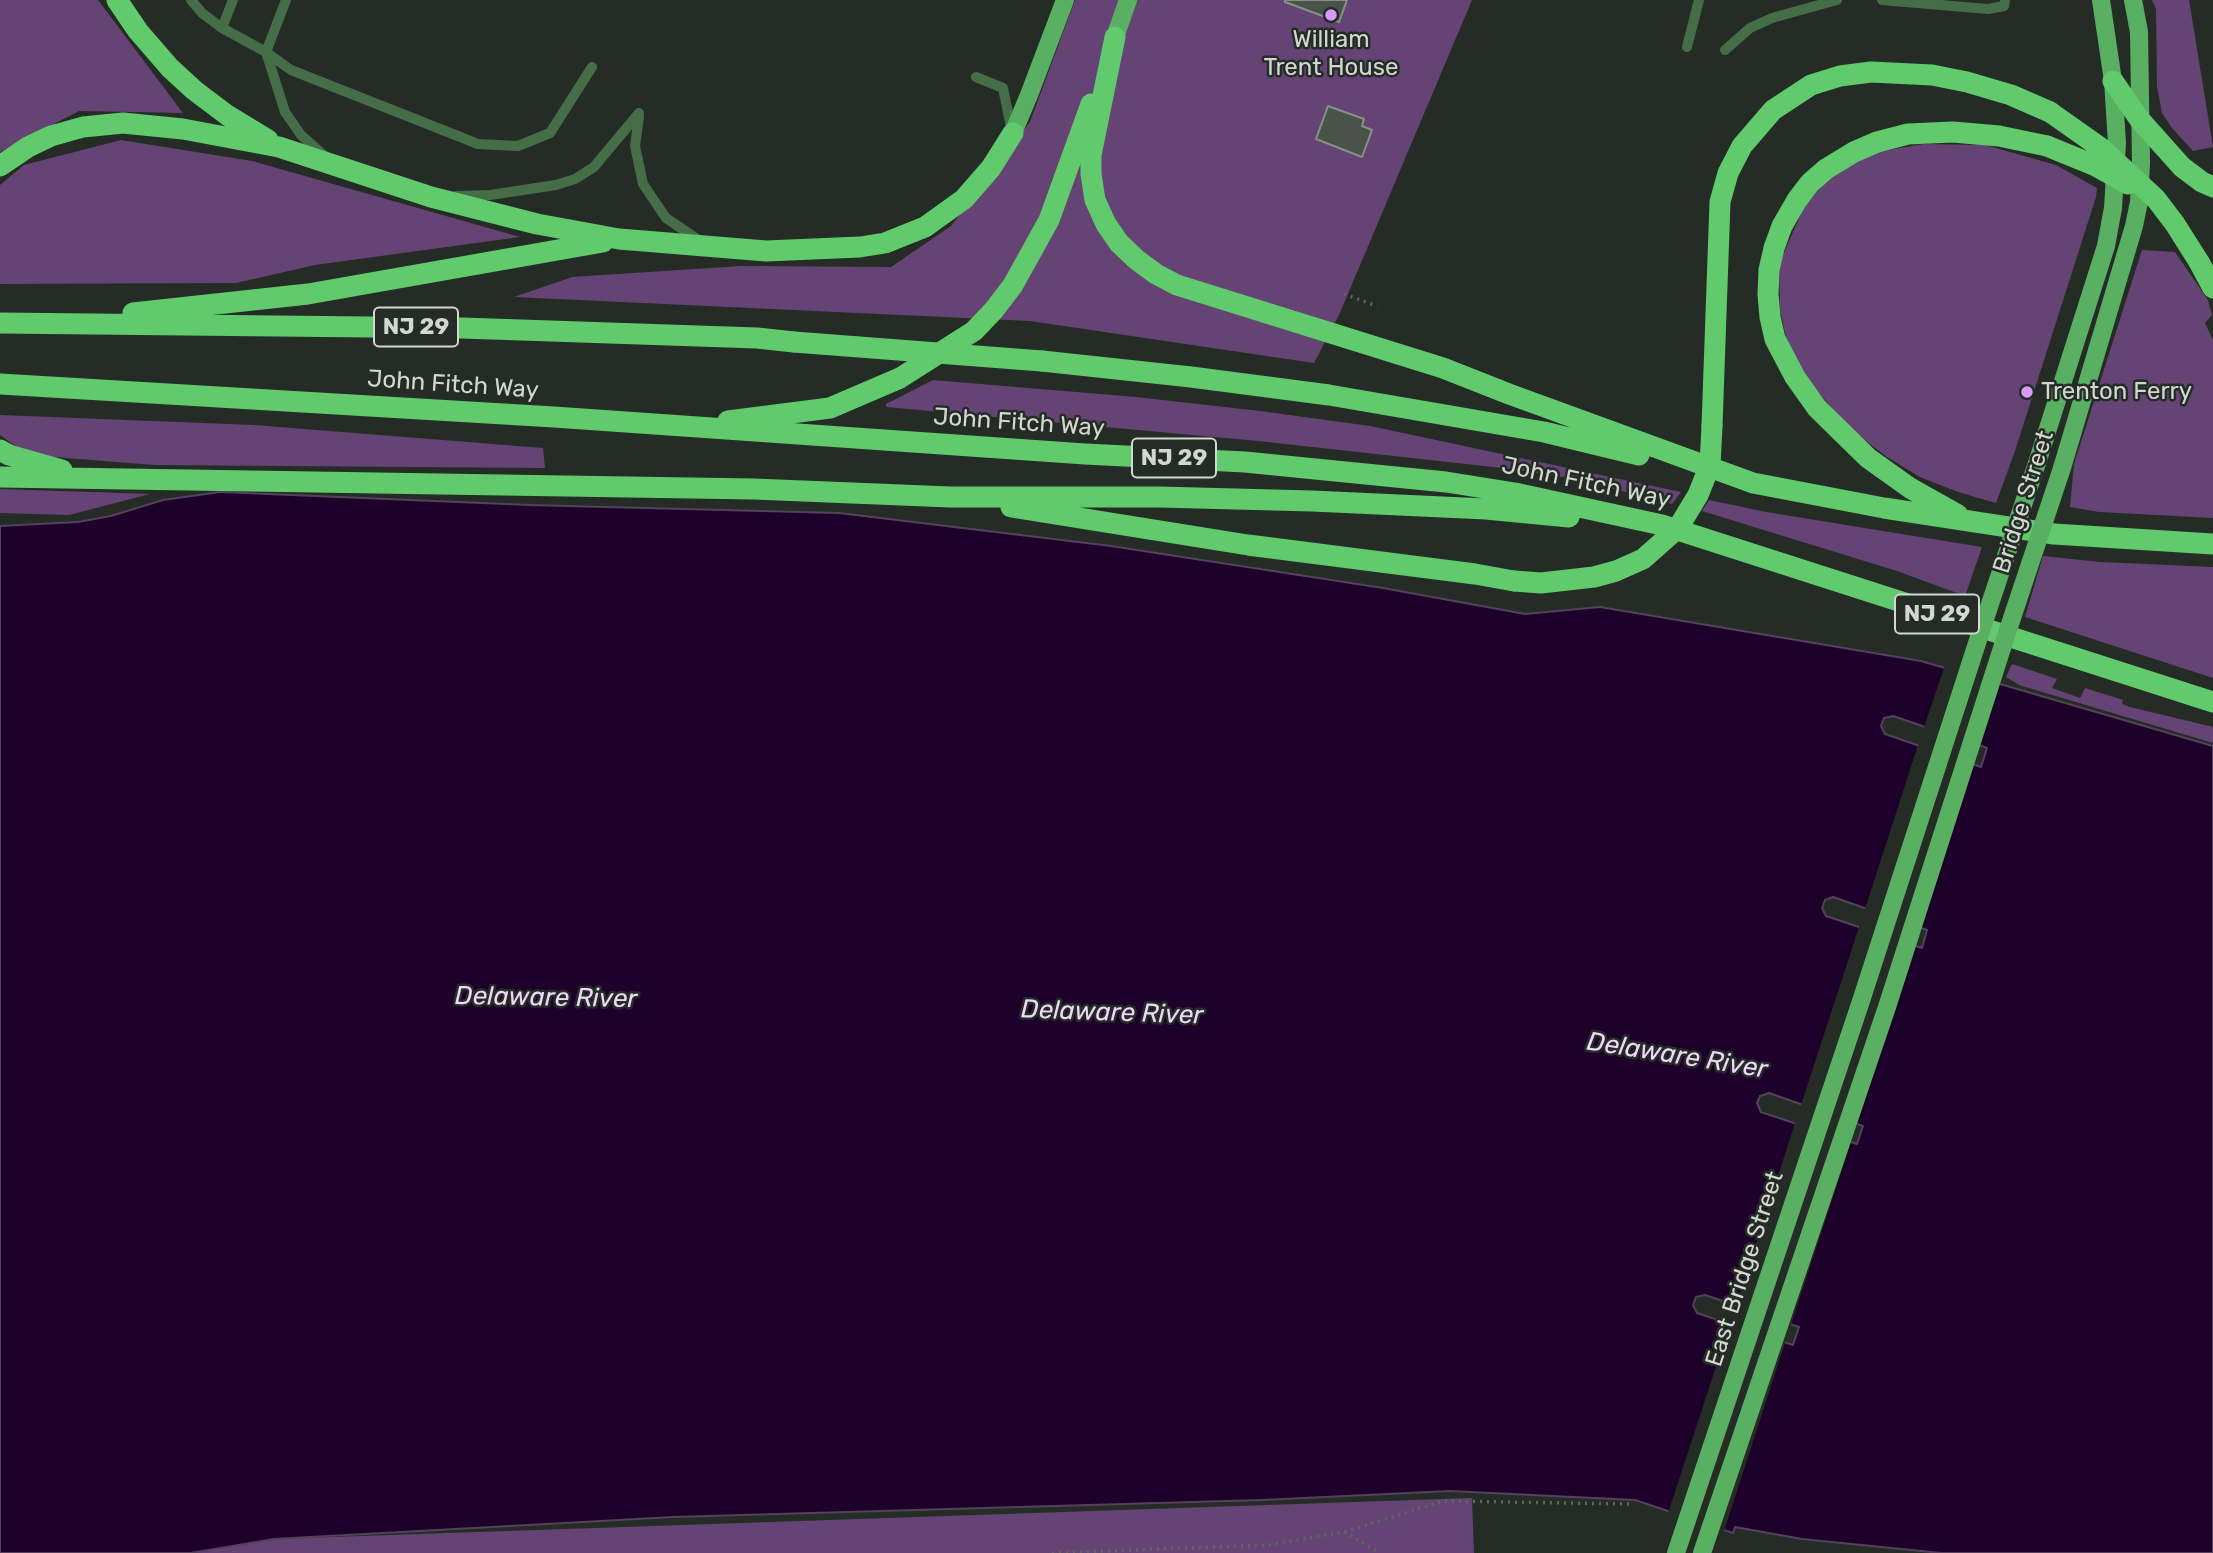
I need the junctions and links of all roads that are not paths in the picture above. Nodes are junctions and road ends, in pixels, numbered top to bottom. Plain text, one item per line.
1 (117, 0) edge
2 (191, 0) edge
3 (233, 0) edge
4 (286, 0) edge
5 (1065, 0) edge
6 (1128, 0) edge
7 (1699, 0) edge
8 (1836, 0) edge
9 (1882, 0) edge
10 (1890, 0) edge
11 (2006, 0) edge
12 (2101, 0) edge
13 (2133, 0) edge
14 (222, 28) junction
15 (1115, 37) junction
16 (1687, 47) dead end
17 (1725, 50) dead end
18 (266, 52) junction
19 (592, 67) dead end
20 (976, 77) dead end
21 (2113, 81) junction
22 (2140, 120) junction
23 (1013, 133) junction
24 (279, 147) junction
25 (0, 166) edge
26 (337, 167) junction
27 (2213, 187) edge
28 (431, 197) junction
29 (2156, 199) junction
30 (619, 239) junction
31 (711, 248) junction
32 (2213, 288) edge
33 (5, 322) edge
34 (37, 324) junction
35 (0, 384) edge
36 (682, 427) junction
37 (0, 450) edge
38 (1730, 476) junction
39 (0, 477) edge
40 (98, 480) junction
41 (950, 497) junction
42 (1969, 521) junction
43 (1662, 525) junction
44 (2213, 544) edge
45 (2213, 702) edge
46 (1861, 1001) joint
47 (1887, 1007) joint
48 (1676, 1553) edge
49 (1702, 1553) edge

1 - 24 highway
2 - 14 lane
3 - 14 lane
4 - 18 lane
5 - 23 main road
6 - 15 main road
7 - 16 lane
8 - 17 lane
9 - 10 lane
10 - 11 lane
12 - 21 main road, Bridge Street
13 - 22 main road, Bridge Street
14 - 18 lane
15 - 36 highway
15 - 38 highway
18 - 19 lane
18 - 26 lane
20 - 23 lane
21 - 22 highway
21 - 46 main road, Bridge Street, bridge
22 - 27 highway
22 - 47 main road, Bridge Street, bridge
23 - 31 highway
24 - 25 highway
24 - 26 highway
26 - 28 highway
28 - 30 highway
28 - 31 lane
29 - 32 highway, bridge
29 - 41 highway, bridge
29 - 42 highway, bridge
30 - 31 highway
30 - 34 highway
33 - 34 highway, NJ 29
34 - 38 highway, NJ 29, bridge
35 - 36 highway, John Fitch Way / NJ 29
36 - 43 highway, John Fitch Way / NJ 29
37 - 40 highway
38 - 42 highway, NJ 29
39 - 40 highway
40 - 41 highway
41 - 43 highway
42 - 44 highway, NJ 29
43 - 45 highway, John Fitch Way / NJ 29
46 - 48 main road, East Bridge Street
47 - 49 main road, East Bridge Street

